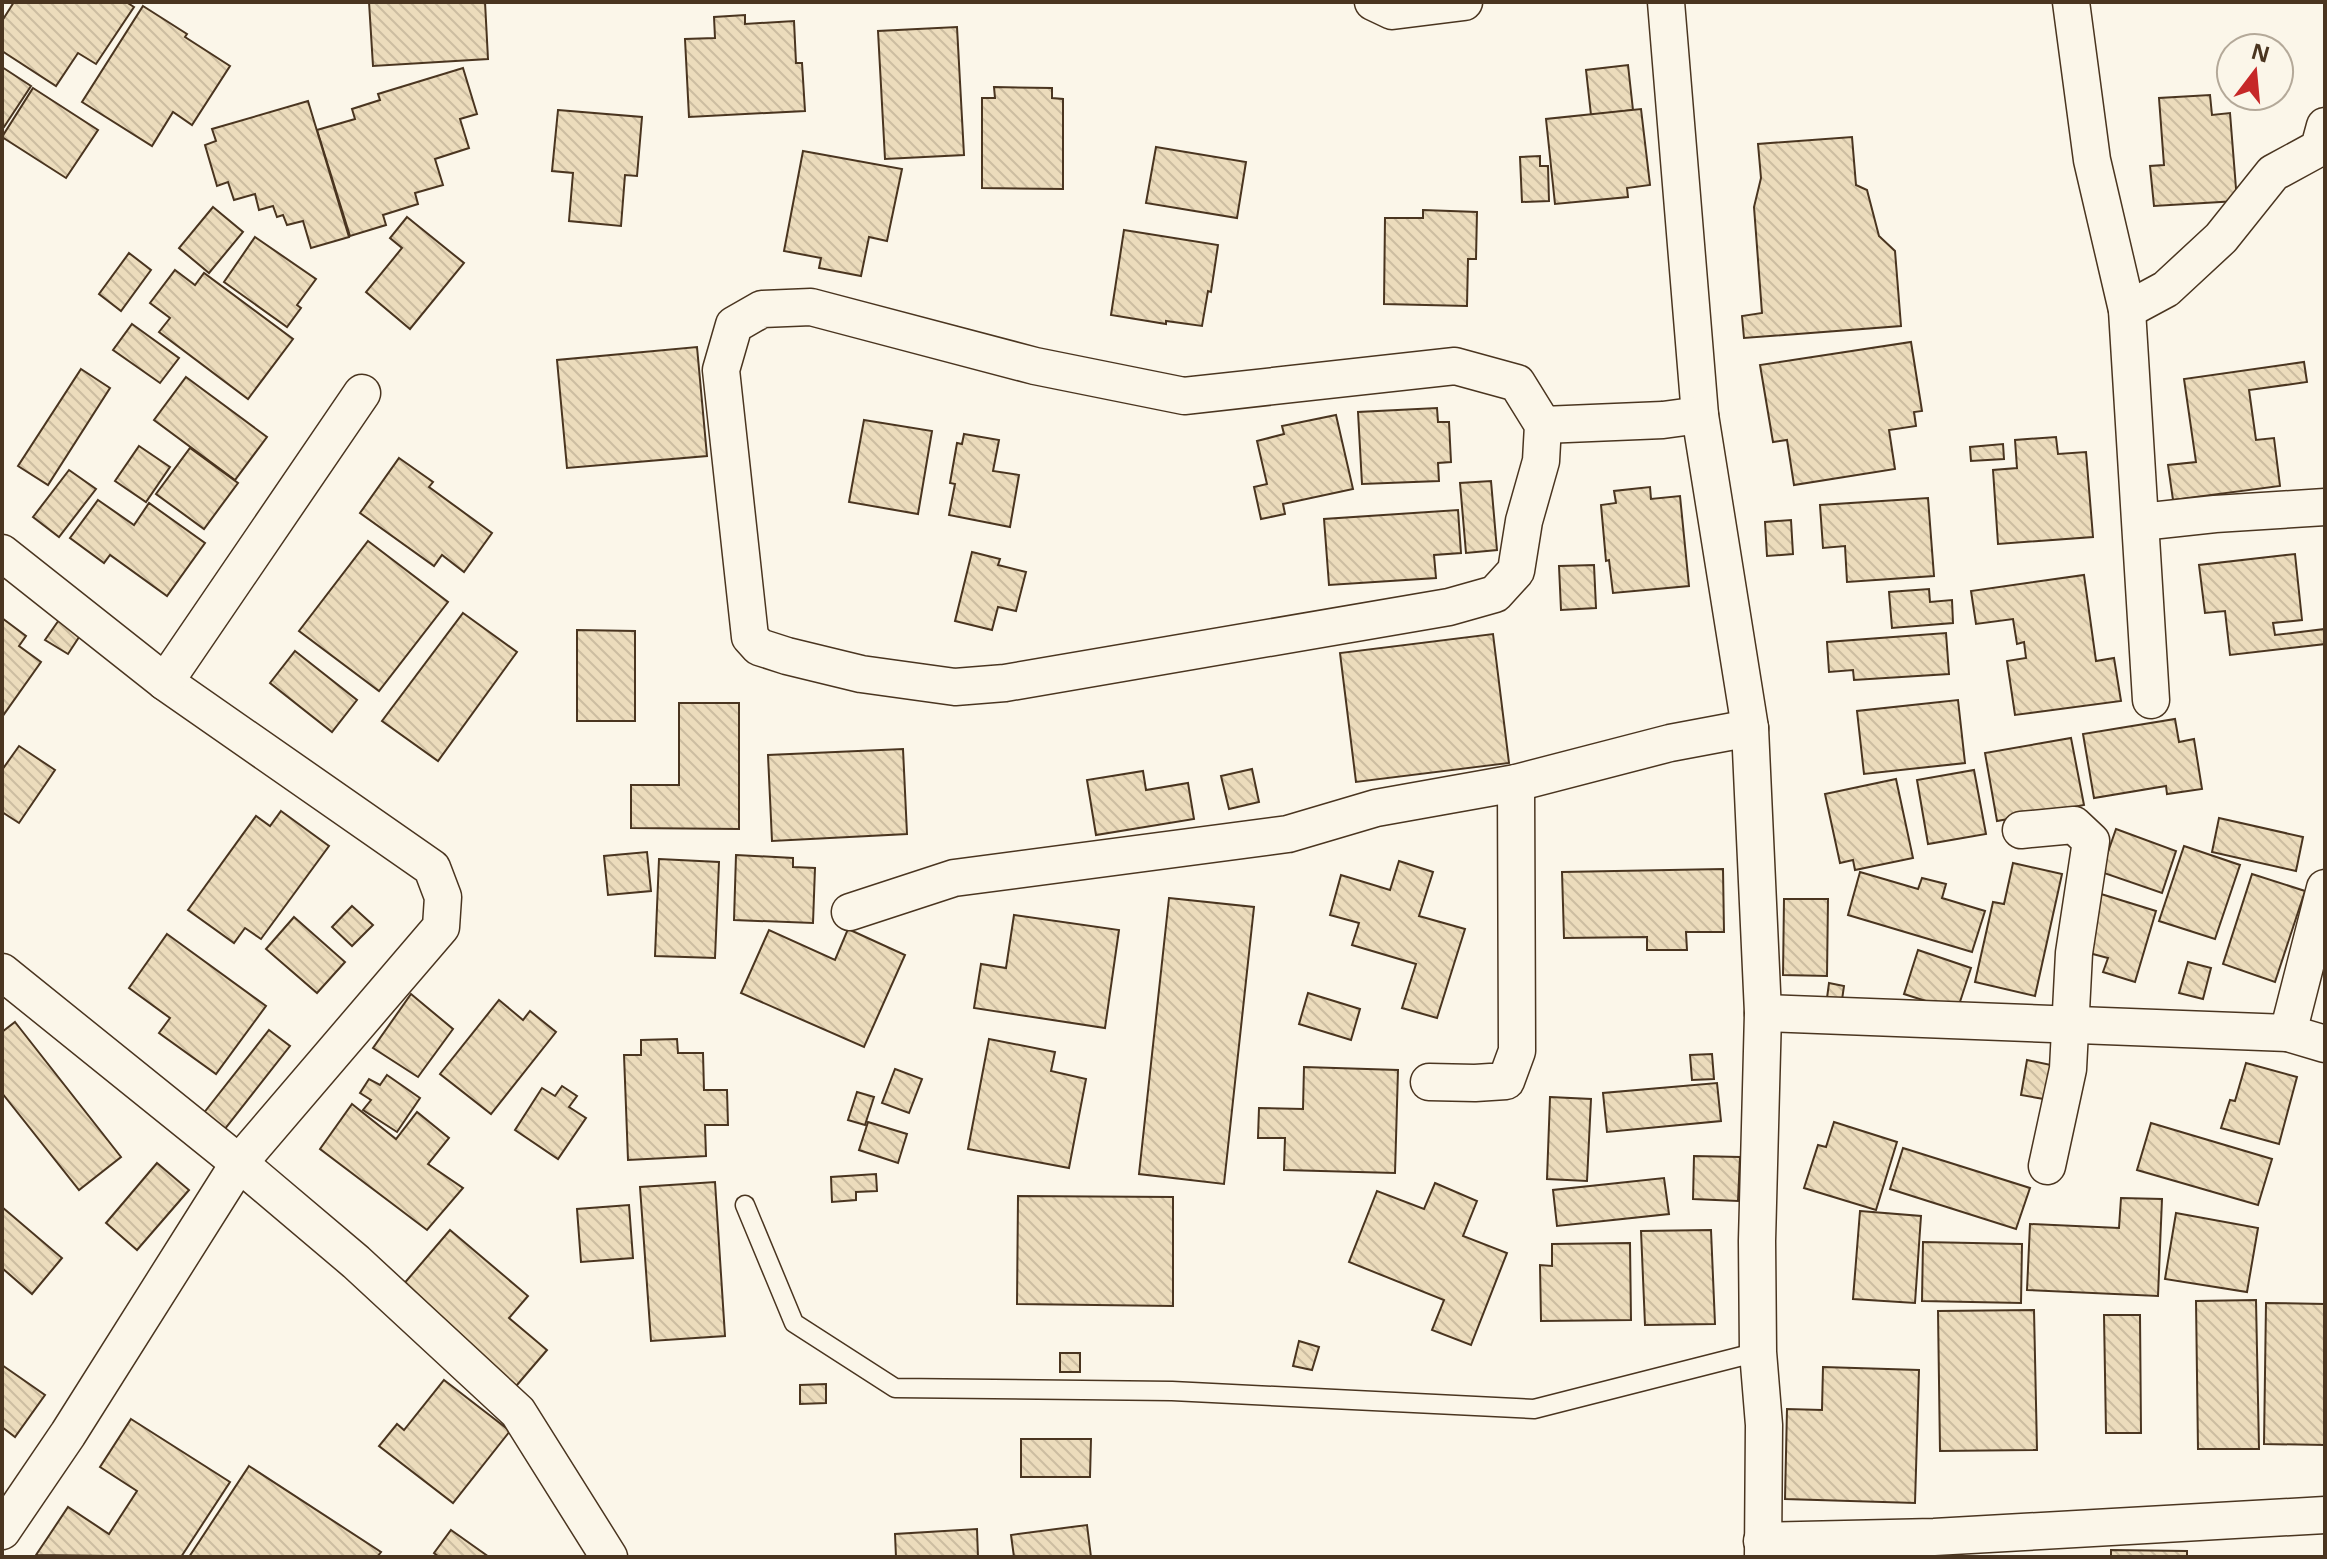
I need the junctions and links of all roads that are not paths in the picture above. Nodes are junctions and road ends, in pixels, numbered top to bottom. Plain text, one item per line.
1 (1373, 2) edge
2 (1464, 2) edge
3 (1666, 2) edge
4 (2071, 2) edge
5 (2325, 126) edge
6 (2127, 310) junction
7 (362, 393) dead end
8 (1700, 415) junction
9 (1543, 425) junction
10 (2325, 507) edge
11 (2141, 522) junction
12 (2, 553) edge
13 (165, 682) junction
14 (2151, 700) dead end
15 (1750, 728) junction
16 (1516, 783) junction
17 (2021, 830) dead end
18 (2325, 888) edge
19 (850, 912) dead end
20 (2, 972) edge
21 (1763, 1013) junction
22 (2072, 1024) junction
23 (2288, 1033) junction
24 (2325, 1044) edge
25 (1429, 1082) dead end
26 (239, 1163) junction
27 (2047, 1166) dead end
28 (745, 1205) dead end
29 (1758, 1352) junction
30 (2325, 1515) edge
31 (2, 1531) edge
32 (1763, 1549) edge
33 (609, 1557) edge

1 - 2 street
3 - 8 street
4 - 6 street
5 - 6 street
6 - 11 street
7 - 13 street
8 - 9 street
8 - 15 street
9 - 9 street
10 - 11 street
11 - 14 street
12 - 13 street
13 - 26 street
15 - 16 street
15 - 21 street
16 - 19 street
16 - 25 street
17 - 22 street
18 - 23 street
20 - 26 street
21 - 22 street
21 - 29 street
22 - 23 street
22 - 27 street
23 - 24 street
26 - 31 street
26 - 33 street
28 - 29 lane
29 - 32 street
30 - 32 street

